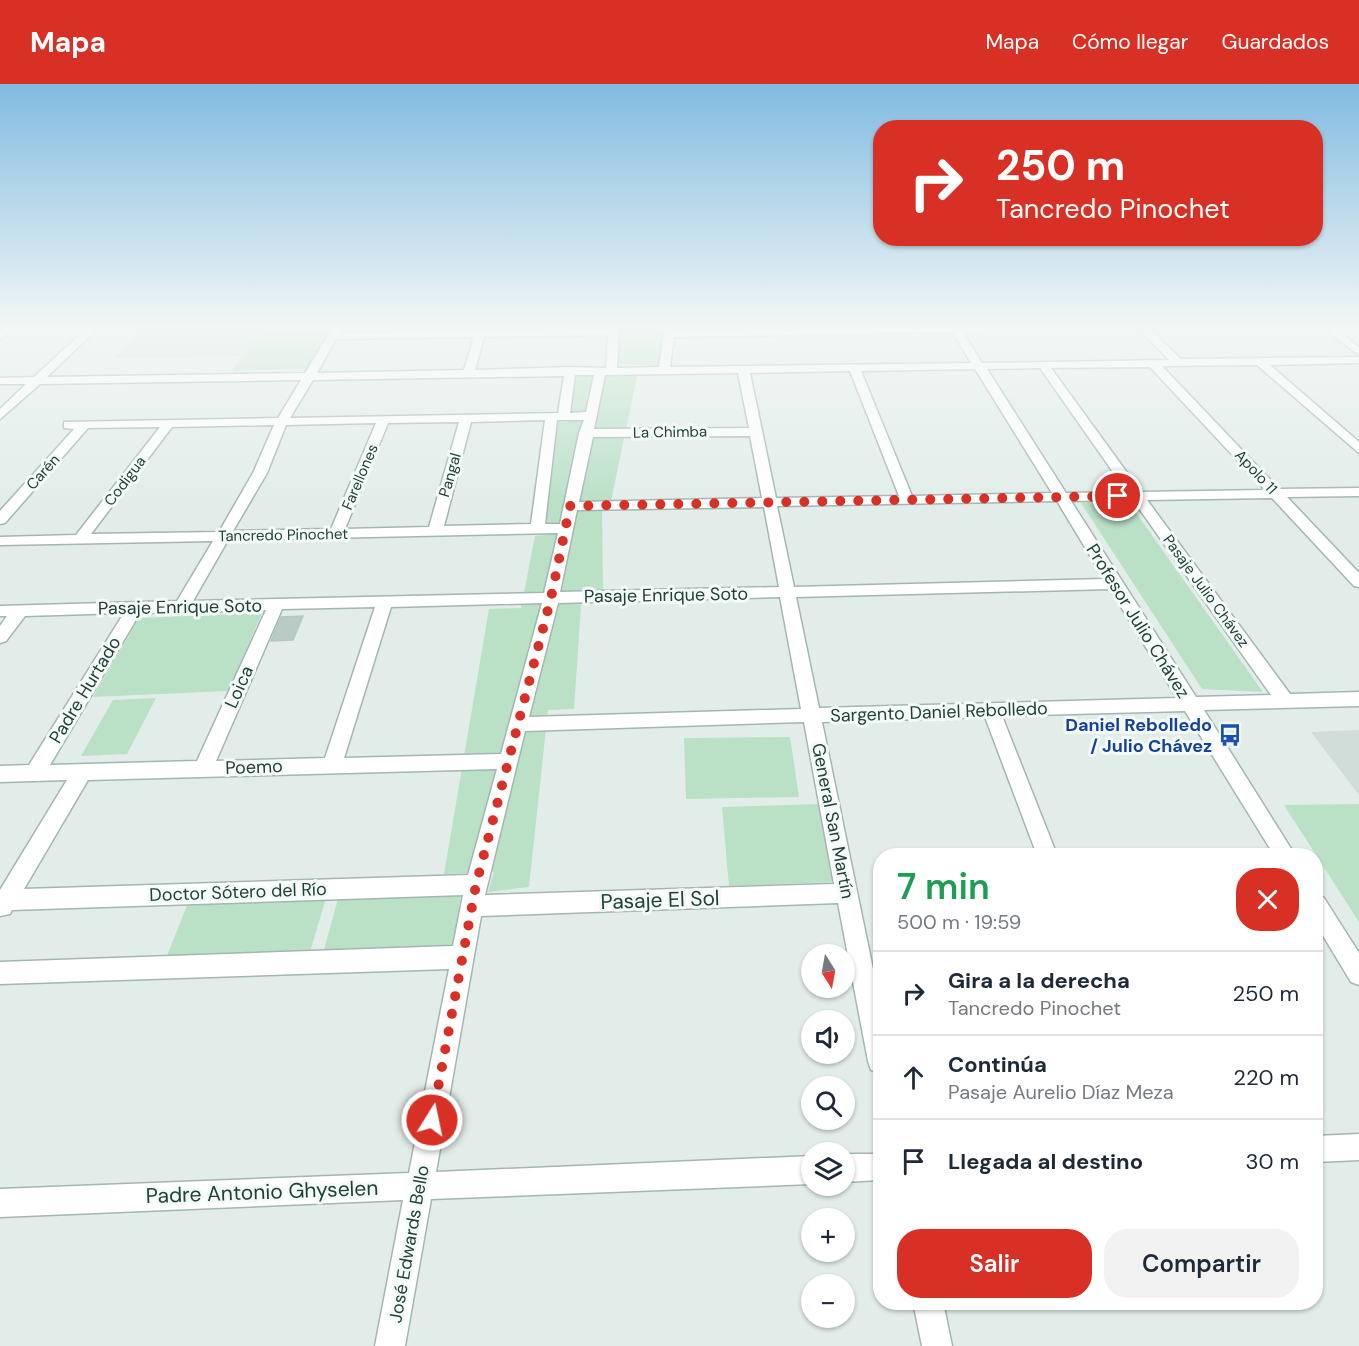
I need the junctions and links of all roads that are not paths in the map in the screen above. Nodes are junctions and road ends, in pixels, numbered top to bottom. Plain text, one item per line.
1 (32, 385) edge
2 (304, 385) edge
3 (566, 385) edge
4 (601, 385) edge
5 (746, 385) edge
6 (861, 385) edge
7 (991, 385) edge
8 (1056, 385) edge
9 (1174, 385) edge
10 (1286, 385) edge
11 (0, 415) edge
12 (558, 416) junction
13 (466, 418) junction
14 (384, 419) junction
15 (282, 421) junction
16 (169, 423) junction
17 (85, 424) junction
18 (68, 425) dead end
19 (587, 425) junction
20 (756, 432) junction
21 (1359, 449) edge
22 (1359, 492) edge
23 (1276, 493) junction
24 (1137, 496) junction
25 (1061, 497) junction
26 (907, 500) junction
27 (770, 502) junction
28 (570, 506) junction
29 (0, 520) edge
30 (566, 528) junction
31 (537, 529) junction
32 (435, 532) junction
33 (336, 534) junction
34 (223, 536) junction
35 (81, 539) junction
36 (0, 541) edge
37 (1359, 582) edge
38 (1115, 584) junction
39 (788, 592) junction
40 (551, 598) junction
41 (385, 602) junction
42 (276, 605) junction
43 (182, 607) junction
44 (135, 608) junction
45 (0, 611) edge
46 (20, 611) junction
47 (0, 637) edge
48 (1359, 699) edge
49 (1285, 701) junction
50 (1190, 704) junction
51 (991, 710) junction
52 (813, 715) junction
53 (519, 724) junction
54 (509, 761) junction
55 (332, 765) junction
56 (203, 768) junction
57 (82, 772) junction
58 (35, 773) junction
59 (0, 774) edge
60 (1044, 848) edge
61 (1281, 848) edge
62 (848, 893) junction
63 (475, 896) junction
64 (2, 903) edge
65 (1323, 915) edge
66 (462, 957) junction
67 (0, 973) edge
68 (1359, 974) edge
69 (873, 1024) edge
70 (1359, 1147) edge
71 (1323, 1149) edge
72 (873, 1167) edge
73 (855, 1168) edge
74 (801, 1170) edge
75 (420, 1185) junction
76 (0, 1203) edge
77 (930, 1310) edge
78 (390, 1346) edge
79 (937, 1346) edge

1 - 11 street
2 - 15 street
3 - 12 street
4 - 19 street, José Edwards Bello
5 - 20 street, General San Martín
6 - 26 street
7 - 25 street, Profesor Julio Chávez
8 - 24 street, Pasaje Julio Chávez
9 - 23 street, Apolo 11
10 - 21 street
12 - 13 street, La Chimba
12 - 19 street, La Chimba
12 - 31 street
13 - 14 street, La Chimba
13 - 32 street, Pangal
14 - 15 street, La Chimba
14 - 33 street, Farellones
15 - 16 street, La Chimba
15 - 34 street
16 - 17 street, La Chimba
16 - 35 street, Codigua
17 - 18 street, La Chimba
17 - 29 street, Carén
19 - 20 street, La Chimba
19 - 28 street, José Edwards Bello
20 - 27 street, General San Martín
22 - 23 street
23 - 24 street
23 - 37 street, Apolo 11
24 - 25 street
24 - 49 street, Pasaje Julio Chávez
25 - 26 street
25 - 38 street, Profesor Julio Chávez
26 - 27 street
27 - 28 street
27 - 39 street, General San Martín
28 - 30 street, José Edwards Bello
30 - 31 street, Tancredo Pinochet
30 - 40 street, José Edwards Bello
31 - 32 street, Tancredo Pinochet
32 - 33 street, Tancredo Pinochet
33 - 34 street, Tancredo Pinochet
34 - 35 street, Tancredo Pinochet
34 - 43 street
35 - 36 street, Tancredo Pinochet
38 - 39 street, Pasaje Enrique Soto
38 - 50 street, Profesor Julio Chávez
39 - 40 street, Pasaje Enrique Soto
39 - 52 street, General San Martín
40 - 41 street, Pasaje Enrique Soto
40 - 53 street, José Edwards Bello
41 - 42 street, Pasaje Enrique Soto
41 - 55 street
42 - 43 street, Pasaje Enrique Soto
42 - 56 street, Loica
43 - 44 street, Pasaje Enrique Soto
44 - 46 street, Pasaje Enrique Soto
44 - 58 street, Padre Hurtado
45 - 46 street, Pasaje Enrique Soto
46 - 47 street
48 - 49 street, Sargento Daniel Rebolledo
49 - 50 street, Sargento Daniel Rebolledo
50 - 51 street, Sargento Daniel Rebolledo
50 - 61 street, Profesor Julio Chávez
51 - 52 street, Sargento Daniel Rebolledo
51 - 60 street
52 - 53 street, Sargento Daniel Rebolledo
52 - 62 street, General San Martín
53 - 54 street, José Edwards Bello
54 - 55 street, Poemo
54 - 63 street, José Edwards Bello
55 - 56 street, Poemo
56 - 57 street, Poemo
57 - 58 street, Poemo
57 - 64 street
58 - 59 street, Poemo
62 - 63 street, Pasaje El Sol
62 - 69 street, General San Martín
63 - 64 street, Doctor Sótero del Río
63 - 66 street, José Edwards Bello
65 - 68 street
66 - 67 street
66 - 75 street, José Edwards Bello
70 - 71 street
72 - 73 street
74 - 75 street, Padre Antonio Ghyselen
75 - 76 street, Padre Antonio Ghyselen
75 - 78 street, José Edwards Bello
77 - 79 street

